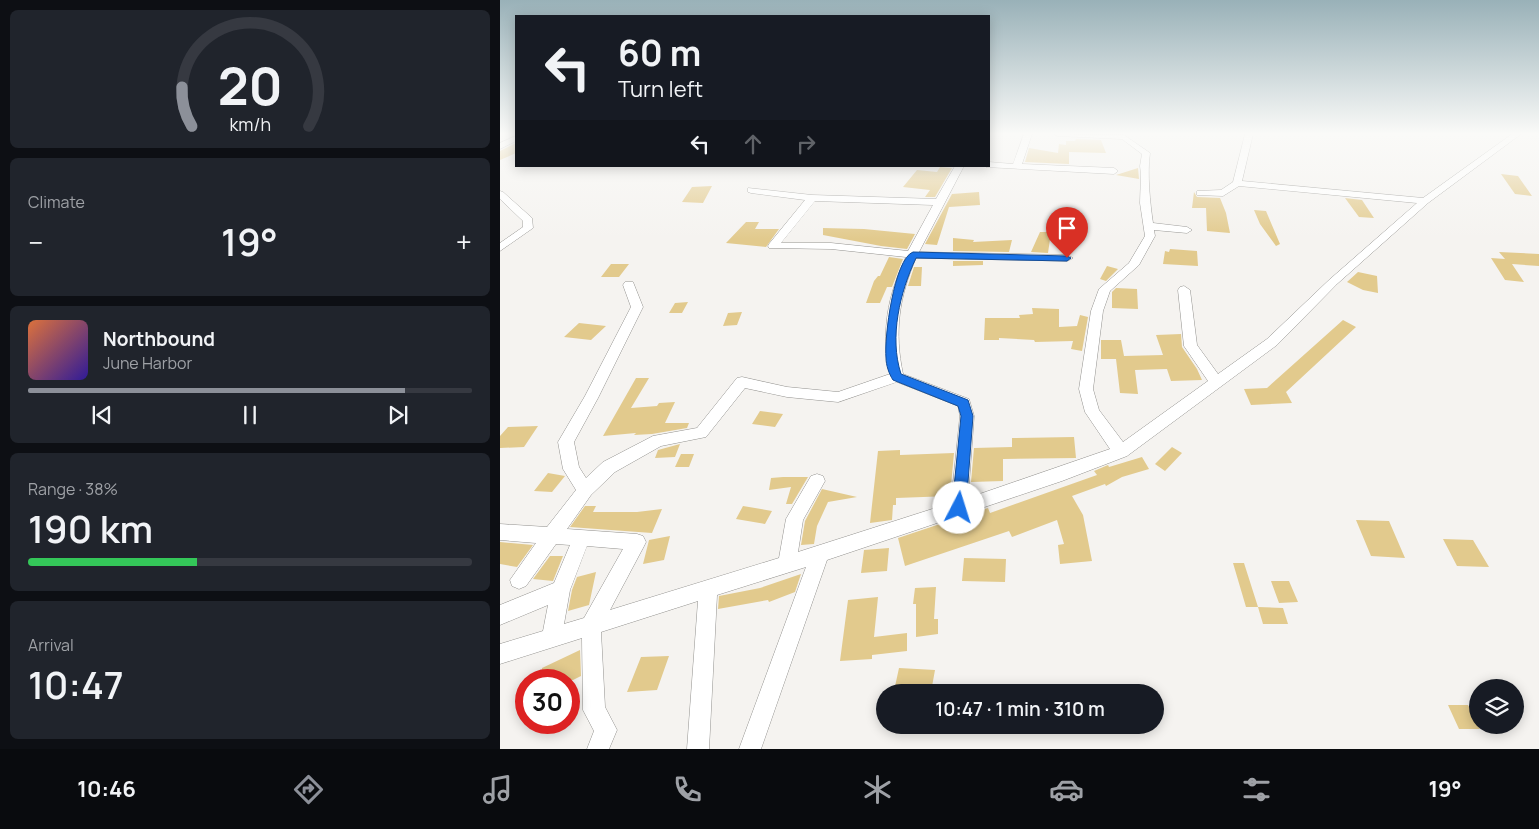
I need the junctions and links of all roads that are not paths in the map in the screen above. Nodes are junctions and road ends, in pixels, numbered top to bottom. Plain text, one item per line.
1 (958, 169) edge
2 (1074, 169) edge
3 (1145, 169) edge
4 (1240, 169) edge
5 (1469, 169) edge
6 (1114, 171) dead end
7 (1237, 183) junction
8 (751, 190) dead end
9 (1200, 193) dead end
10 (500, 194) edge
11 (812, 198) junction
12 (1425, 201) junction
13 (940, 202) junction
14 (1148, 226) junction
15 (1188, 230) dead end
16 (500, 248) edge
17 (913, 255) junction
18 (1067, 258) dead end
19 (629, 285) dead end
20 (1184, 290) dead end
21 (897, 377) junction
22 (1216, 382) junction
23 (1121, 452) junction
24 (817, 481) dead end
25 (586, 490) junction
26 (959, 508) junction
27 (500, 532) edge
28 (552, 536) junction
29 (582, 538) junction
30 (820, 554) junction
31 (787, 564) junction
32 (519, 580) dead end
33 (708, 589) junction
34 (561, 590) junction
35 (500, 615) edge
36 (591, 625) junction
37 (542, 641) junction
38 (500, 654) edge
39 (598, 749) edge
40 (698, 749) edge
41 (750, 749) edge

1 - 13 street
2 - 6 street
3 - 14 street
4 - 7 street
5 - 12 street
7 - 9 street
7 - 12 street
8 - 11 street
10 - 16 street
11 - 13 street
11 - 17 street
12 - 22 street
13 - 17 street
14 - 15 street
14 - 23 street
17 - 18 street
17 - 21 street
19 - 25 street
20 - 22 street
21 - 25 street
21 - 26 street
22 - 23 street
23 - 26 street
24 - 31 street
25 - 28 street
26 - 30 street
27 - 28 street
28 - 29 street
28 - 32 street
29 - 34 street
29 - 36 street
30 - 31 street
30 - 41 street
31 - 33 street
33 - 36 street
33 - 40 street
34 - 35 street
34 - 37 street
36 - 37 street
36 - 39 street
37 - 38 street

